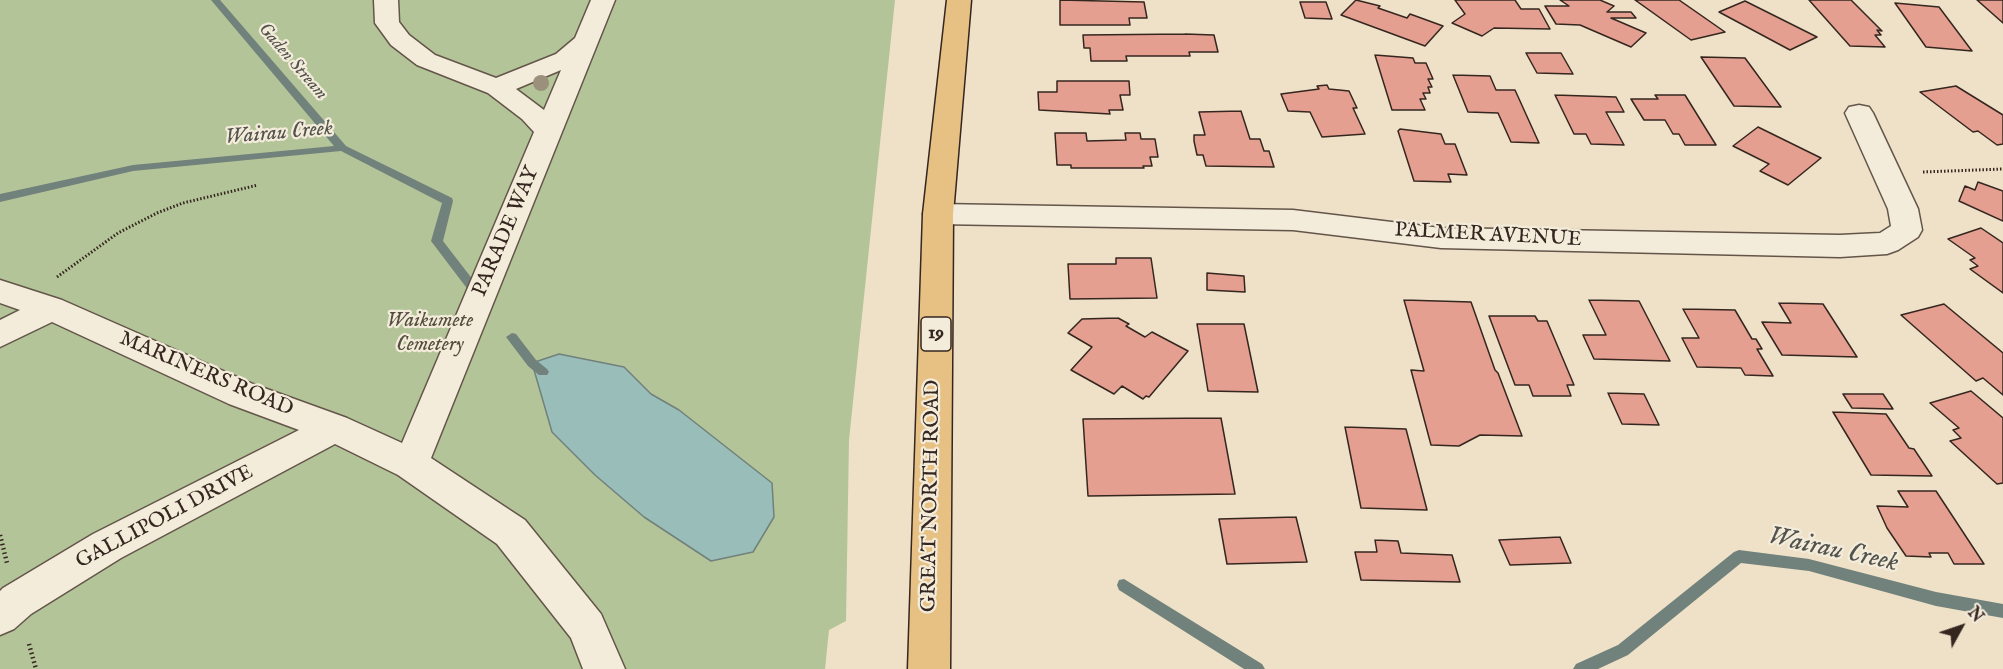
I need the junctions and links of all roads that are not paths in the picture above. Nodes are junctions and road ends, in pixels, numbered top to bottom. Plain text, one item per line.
1 (386, 0) edge
2 (603, 0) edge
3 (959, 0) edge
4 (584, 43) junction
5 (497, 87) junction
6 (1859, 112) dead end
7 (549, 132) junction
8 (938, 214) junction
9 (0, 291) edge
10 (50, 295) junction
11 (0, 335) edge
12 (334, 428) junction
13 (411, 464) junction
14 (0, 616) edge
15 (604, 669) edge
16 (929, 669) edge

1 - 5 street
2 - 4 street, PARADE WAY
3 - 8 main road, GREAT NORTH ROAD / 19
4 - 5 street
4 - 7 street, PARADE WAY
5 - 7 street
6 - 8 street, PALMER AVENUE
7 - 13 street, PARADE WAY
8 - 16 main road, GREAT NORTH ROAD / 19
9 - 10 street, MARINERS ROAD
10 - 11 street
10 - 12 street, MARINERS ROAD
12 - 13 street, MARINERS ROAD
12 - 14 street, GALLIPOLI DRIVE
13 - 15 street

